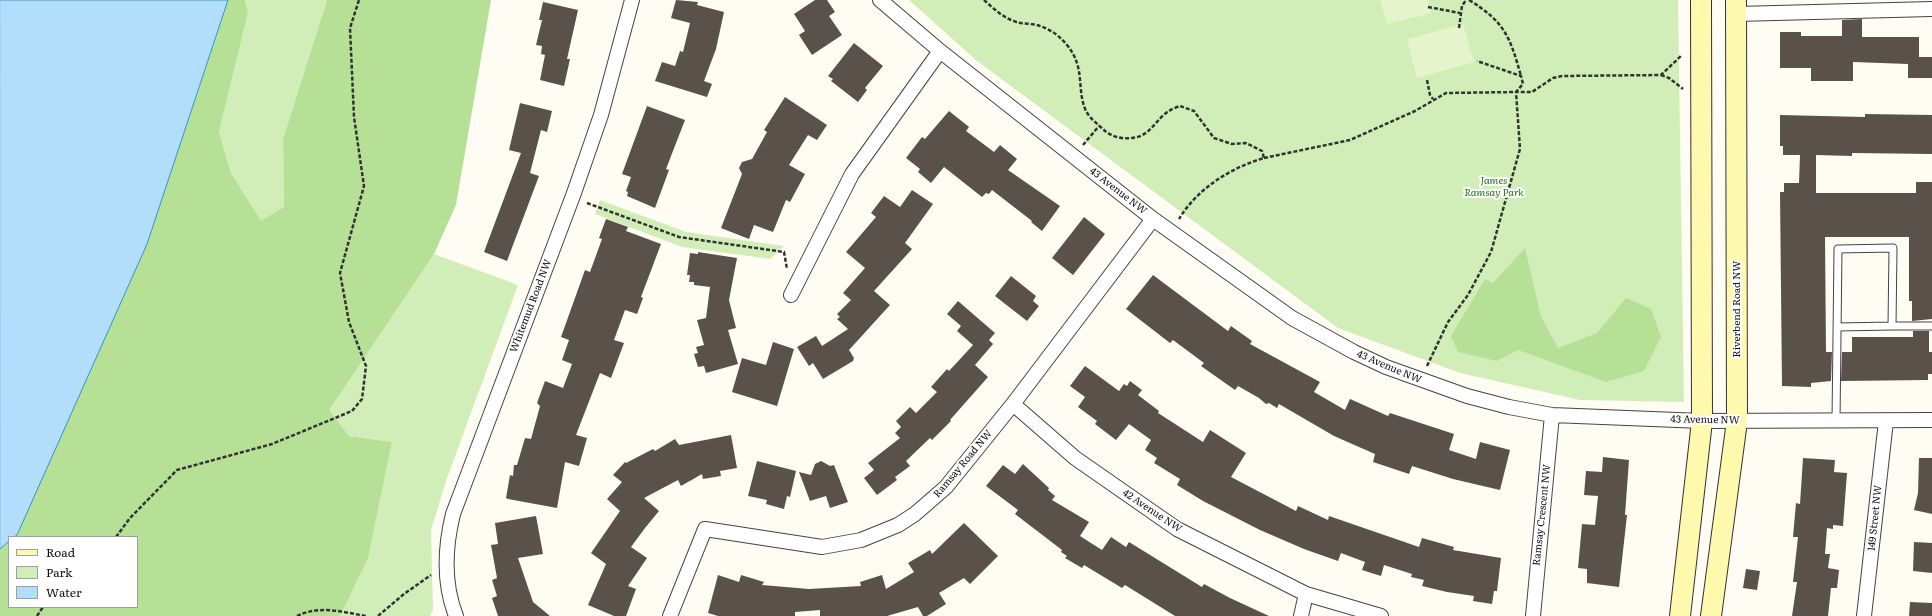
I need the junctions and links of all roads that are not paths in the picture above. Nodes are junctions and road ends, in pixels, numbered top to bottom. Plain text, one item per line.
1 (632, 0) edge
2 (880, 0) edge
3 (1701, 0) edge
4 (1888, 4) edge
5 (1736, 7) edge
6 (1932, 9) edge
7 (940, 51) junction
8 (1153, 219) junction
9 (791, 295) road end
10 (1892, 326) junction
11 (1932, 326) edge
12 (1837, 327) junction
13 (1013, 404) junction
14 (1552, 415) junction
15 (1932, 420) edge
16 (1702, 421) junction
17 (1737, 421) junction
18 (1836, 421) junction
19 (1886, 421) junction
20 (1306, 594) junction
21 (456, 615) edge
22 (670, 616) edge
23 (1301, 616) edge
24 (1382, 616) edge
25 (1533, 616) edge
26 (1680, 616) edge
27 (1711, 616) edge
28 (1864, 616) edge

1 - 21 street, Whitemud Road NW
2 - 7 street, 43 Avenue NW
3 - 16 street
4 - 5 street
4 - 6 street
5 - 17 street, Riverbend Road NW
7 - 8 street, 43 Avenue NW
7 - 9 street
8 - 13 street, Ramsay Road NW
8 - 14 street, 43 Avenue NW
10 - 11 lane
10 - 12 lane
10 - 12 lane
12 - 18 lane
13 - 20 street, 42 Avenue NW
13 - 22 street, Ramsay Road NW
14 - 16 street, 43 Avenue NW
14 - 25 street, Ramsay Crescent NW
15 - 19 street, 43 Avenue NW
16 - 17 street, 43 Avenue NW
16 - 26 street
17 - 18 street, 43 Avenue NW
17 - 27 street, Riverbend Road NW
18 - 19 street, 43 Avenue NW
19 - 28 street, 149 Street NW
20 - 23 street
20 - 24 street, 42 Avenue NW

